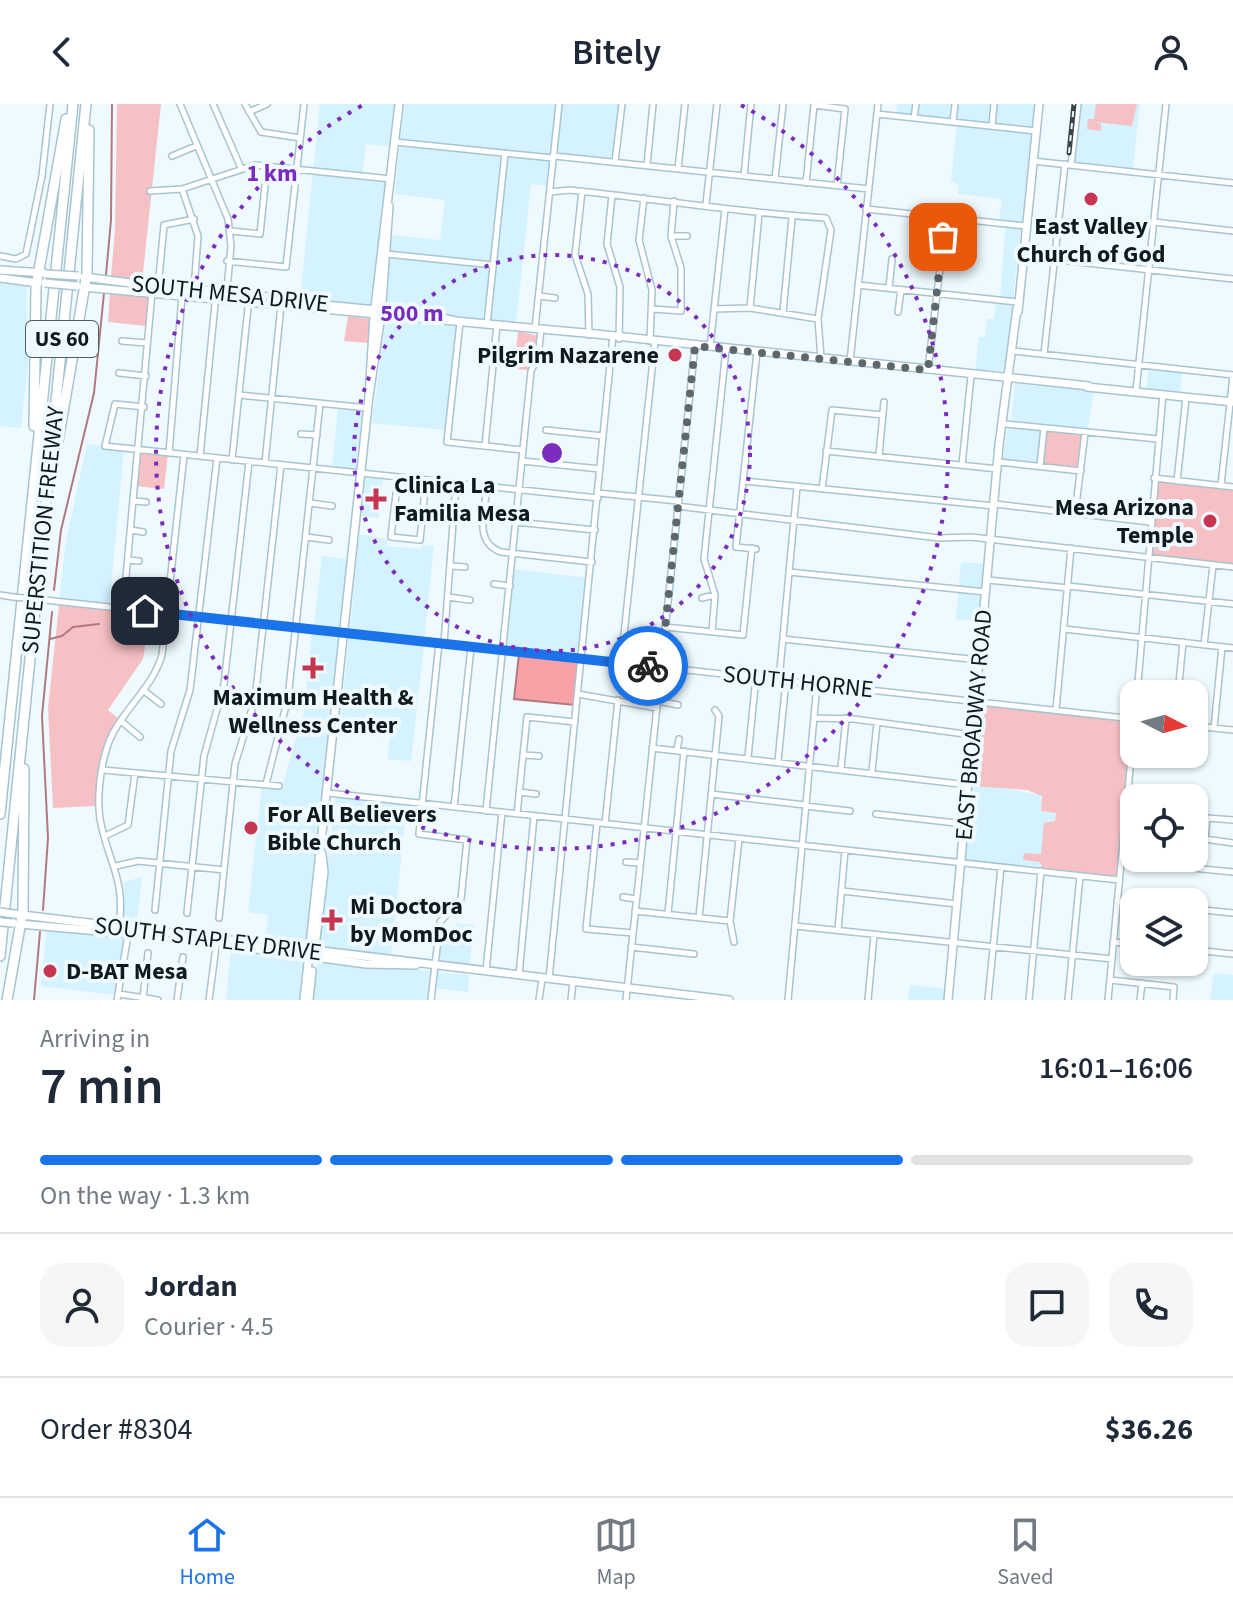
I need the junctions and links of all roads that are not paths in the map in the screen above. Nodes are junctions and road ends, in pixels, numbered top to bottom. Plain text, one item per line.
1 (50, 104) edge
2 (70, 104) edge
3 (87, 104) edge
4 (213, 104) edge
5 (245, 104) edge
6 (267, 104) edge
7 (304, 104) edge
8 (399, 104) edge
9 (559, 104) edge
10 (622, 104) edge
11 (653, 104) edge
12 (685, 104) edge
13 (717, 104) edge
14 (751, 104) edge
15 (783, 104) edge
16 (878, 104) edge
17 (916, 104) edge
18 (955, 104) edge
19 (994, 104) edge
20 (1039, 104) edge
21 (1078, 104) edge
22 (1166, 104) edge
23 (814, 105) edge
24 (180, 109) edge
25 (249, 112) junction
26 (877, 114) junction
27 (914, 118) junction
28 (953, 122) junction
29 (992, 126) junction
30 (1036, 131) junction
31 (300, 138) junction
32 (395, 142) junction
33 (196, 146) junction
34 (505, 153) junction
35 (172, 156) dead end
36 (554, 157) junction
37 (1033, 161) junction
38 (615, 162) junction
39 (1068, 164) junction
40 (647, 165) junction
41 (267, 166) junction
42 (241, 168) junction
43 (297, 169) junction
44 (678, 169) junction
45 (710, 172) junction
46 (1159, 175) junction
47 (744, 176) junction
48 (392, 179) junction
49 (775, 179) junction
50 (211, 180) junction
51 (806, 183) junction
52 (1233, 183) edge
53 (837, 185) junction
54 (182, 189) junction
55 (869, 189) junction
56 (150, 191) dead end
57 (582, 191) junction
58 (550, 192) junction
59 (612, 195) junction
60 (644, 198) junction
61 (674, 201) junction
62 (706, 204) junction
63 (389, 206) junction
64 (725, 209) junction
65 (866, 209) junction
66 (759, 214) junction
67 (946, 217) junction
68 (792, 218) junction
69 (194, 219) junction
70 (1154, 222) junction
71 (1026, 226) junction
72 (384, 229) junction
73 (231, 231) junction
74 (1233, 231) edge
75 (671, 236) junction
76 (687, 236) dead end
77 (387, 254) junction
78 (0, 256) edge
79 (1022, 256) junction
80 (892, 259) dead end
81 (1055, 259) junction
82 (228, 262) junction
83 (493, 265) junction
84 (0, 270) edge
85 (1149, 270) junction
86 (0, 278) edge
87 (41, 278) junction
88 (1233, 279) edge
89 (82, 282) junction
90 (858, 285) junction
91 (156, 288) junction
92 (889, 288) junction
93 (194, 289) junction
94 (901, 290) junction
95 (182, 293) junction
96 (937, 293) junction
97 (222, 296) junction
98 (539, 296) junction
99 (555, 298) dead end
100 (298, 299) dead end
101 (249, 300) junction
102 (281, 304) junction
103 (1017, 305) junction
104 (750, 308) junction
105 (653, 309) junction
106 (714, 309) junction
107 (783, 312) junction
108 (898, 312) dead end
109 (378, 313) junction
110 (439, 316) junction
111 (818, 319) junction
112 (415, 320) junction
113 (460, 322) junction
114 (487, 324) junction
115 (497, 325) junction
116 (538, 330) junction
117 (589, 335) junction
118 (616, 338) junction
119 (122, 341) dead end
120 (649, 341) junction
121 (147, 343) junction
122 (695, 346) junction
123 (710, 347) junction
124 (726, 349) junction
125 (1014, 351) junction
126 (757, 352) junction
127 (370, 353) junction
128 (1044, 354) junction
129 (821, 359) junction
130 (850, 362) junction
131 (1139, 364) junction
132 (928, 370) junction
133 (950, 372) junction
134 (119, 373) dead end
135 (1233, 375) edge
136 (146, 376) junction
137 (971, 376) junction
138 (1009, 378) junction
139 (374, 381) junction
140 (1136, 391) junction
141 (1163, 394) junction
142 (239, 395) junction
143 (369, 396) junction
144 (1186, 397) junction
145 (271, 398) junction
146 (884, 402) dead end
147 (1232, 402) edge
148 (320, 403) junction
149 (144, 407) junction
150 (368, 408) junction
151 (883, 415) junction
152 (1006, 424) junction
153 (1044, 428) junction
154 (546, 430) dead end
155 (1085, 433) junction
156 (301, 434) dead end
157 (317, 435) junction
158 (603, 436) junction
159 (1158, 439) junction
160 (1225, 443) junction
161 (1233, 444) edge
162 (485, 446) junction
163 (139, 450) junction
164 (523, 450) junction
165 (1001, 450) junction
166 (826, 451) junction
167 (169, 453) junction
168 (184, 455) junction
169 (200, 456) junction
170 (879, 456) junction
171 (217, 458) junction
172 (232, 460) junction
173 (522, 461) junction
174 (249, 462) junction
175 (265, 463) junction
176 (281, 465) junction
177 (962, 465) junction
178 (999, 465) junction
179 (1040, 466) junction
180 (314, 469) junction
181 (600, 469) junction
182 (1081, 471) junction
183 (361, 473) junction
184 (398, 477) junction
185 (1154, 478) junction
186 (426, 480) junction
187 (744, 481) junction
188 (1177, 481) junction
189 (456, 483) junction
190 (1221, 485) junction
191 (487, 487) junction
192 (797, 487) junction
193 (1233, 487) edge
194 (822, 489) junction
195 (519, 490) junction
196 (598, 495) junction
197 (639, 497) junction
198 (134, 501) junction
199 (146, 502) dead end
200 (309, 503) junction
201 (678, 504) junction
202 (995, 505) junction
203 (332, 506) dead end
204 (709, 510) junction
205 (740, 513) junction
206 (1075, 513) junction
207 (794, 519) junction
208 (516, 522) junction
209 (1150, 522) junction
210 (30, 525) junction
211 (131, 530) junction
212 (595, 530) junction
213 (143, 532) dead end
214 (306, 537) junction
215 (992, 539) junction
216 (329, 540) dead end
217 (1071, 548) junction
218 (513, 554) junction
219 (1149, 557) junction
220 (128, 560) junction
221 (139, 561) dead end
222 (592, 562) junction
223 (1213, 565) junction
224 (452, 566) junction
225 (465, 567) dead end
226 (1233, 567) edge
227 (789, 572) junction
228 (38, 575) junction
229 (988, 580) junction
230 (494, 584) dead end
231 (510, 586) junction
232 (1068, 587) junction
233 (125, 589) junction
234 (137, 591) dead end
235 (987, 592) junction
236 (1147, 594) junction
237 (0, 595) edge
238 (715, 595) junction
239 (448, 597) junction
240 (702, 598) dead end
241 (470, 600) dead end
242 (1209, 602) junction
243 (1233, 604) edge
244 (123, 609) junction
245 (167, 613) junction
246 (199, 617) junction
247 (231, 621) junction
248 (264, 625) junction
249 (665, 627) junction
250 (296, 628) junction
251 (1064, 629) junction
252 (712, 632) junction
253 (345, 633) junction
254 (1143, 638) junction
255 (783, 639) junction
256 (1183, 642) junction
257 (442, 644) junction
258 (1204, 645) junction
259 (471, 647) junction
260 (1222, 647) junction
261 (1233, 648) edge
262 (503, 650) junction
263 (582, 659) junction
264 (980, 660) junction
265 (621, 663) junction
266 (15, 666) junction
267 (661, 667) junction
268 (756, 677) junction
269 (779, 680) junction
270 (786, 680) junction
271 (1138, 680) edge
272 (1179, 680) edge
273 (817, 684) junction
274 (143, 690) junction
275 (578, 694) junction
276 (618, 700) junction
277 (976, 702) junction
278 (161, 704) dead end
279 (658, 705) junction
280 (678, 705) dead end
281 (25, 706) junction
282 (715, 710) dead end
283 (1056, 710) junction
284 (1120, 717) edge
285 (814, 718) junction
286 (846, 718) junction
287 (121, 721) junction
288 (575, 722) junction
289 (877, 723) junction
290 (1208, 727) edge
291 (1214, 728) junction
292 (1233, 730) edge
293 (973, 735) junction
294 (140, 737) dead end
295 (679, 739) dead end
296 (652, 747) junction
297 (681, 751) junction
298 (523, 755) junction
299 (715, 755) junction
300 (539, 756) dead end
301 (748, 757) junction
302 (778, 761) junction
303 (809, 765) junction
304 (0, 766) edge
305 (841, 768) junction
306 (103, 770) junction
307 (872, 771) junction
308 (135, 773) junction
309 (169, 776) junction
310 (201, 779) junction
311 (233, 782) junction
312 (266, 784) junction
313 (969, 785) junction
314 (279, 786) dead end
315 (519, 792) junction
316 (328, 793) junction
317 (536, 794) dead end
318 (711, 794) junction
319 (423, 804) junction
320 (805, 806) junction
321 (454, 807) junction
322 (486, 811) junction
323 (850, 811) dead end
324 (502, 812) junction
325 (0, 814) edge
326 (517, 814) junction
327 (876, 814) dead end
328 (534, 816) junction
329 (565, 819) junction
330 (1233, 820) edge
331 (597, 823) junction
332 (605, 824) junction
333 (965, 824) junction
334 (643, 828) junction
335 (676, 832) junction
336 (707, 835) junction
337 (105, 836) junction
338 (739, 839) junction
339 (1233, 843) edge
340 (802, 845) junction
341 (845, 850) junction
342 (322, 854) junction
343 (626, 862) dead end
344 (159, 863) junction
345 (640, 863) junction
346 (961, 863) junction
347 (116, 866) junction
348 (192, 866) junction
349 (1001, 867) junction
350 (224, 870) junction
351 (1120, 870) edge
352 (1208, 870) edge
353 (1041, 871) junction
354 (1233, 872) edge
355 (1080, 876) junction
356 (1119, 880) junction
357 (842, 891) junction
358 (623, 897) dead end
359 (318, 898) junction
360 (636, 899) junction
361 (1117, 901) junction
362 (1120, 901) edge
363 (957, 904) junction
364 (155, 910) dead end
365 (1208, 910) edge
366 (635, 911) junction
367 (0, 912) edge
368 (187, 913) dead end
369 (1233, 913) edge
370 (668, 914) junction
371 (219, 918) dead end
372 (699, 918) junction
373 (17, 919) junction
374 (730, 921) junction
375 (0, 922) edge
376 (84, 926) junction
377 (795, 926) junction
378 (119, 930) junction
379 (838, 930) junction
380 (129, 931) junction
381 (633, 933) junction
382 (874, 935) junction
383 (216, 941) junction
384 (734, 942) dead end
385 (1113, 942) junction
386 (1120, 943) edge
387 (953, 944) junction
388 (265, 946) junction
389 (631, 947) junction
390 (993, 948) junction
391 (249, 949) junction
392 (1208, 951) edge
393 (1033, 952) junction
394 (148, 953) dead end
395 (311, 954) junction
396 (694, 954) dead end
397 (1233, 954) edge
398 (1072, 955) junction
399 (0, 956) edge
400 (183, 957) dead end
401 (1112, 959) junction
402 (367, 961) junction
403 (403, 961) junction
404 (387, 965) junction
405 (416, 965) junction
406 (435, 967) junction
407 (486, 972) junction
408 (519, 976) junction
409 (545, 979) junction
410 (1110, 980) junction
411 (573, 982) junction
412 (1142, 983) junction
413 (627, 988) junction
414 (118, 997) edge
415 (143, 998) edge
416 (710, 999) edge
417 (7, 1000) edge
418 (158, 1000) edge
419 (177, 1000) edge
420 (209, 1000) edge
421 (307, 1000) edge
422 (431, 1000) edge
423 (539, 1000) edge
424 (571, 1000) edge
425 (626, 1000) edge
426 (729, 1000) edge
427 (788, 1000) edge
428 (868, 1000) edge
429 (948, 1000) edge
430 (988, 1000) edge
431 (1029, 1000) edge
432 (1068, 1000) edge
433 (1108, 1000) edge
434 (1140, 1000) edge
435 (1173, 1000) edge

1 - 78 street
2 - 87 highway
2 - 210 highway, SUPERSTITION FREEWAY / US 60
3 - 89 highway
3 - 228 highway, SUPERSTITION FREEWAY / US 60
4 - 42 street
5 - 25 street
6 - 25 street
7 - 31 street
8 - 32 main road
9 - 36 street
10 - 38 street
11 - 40 street
12 - 44 street
13 - 45 street
14 - 47 street
15 - 49 street
16 - 26 street
17 - 27 street
18 - 28 street
19 - 29 street
20 - 30 main road, EAST BROADWAY ROAD
21 - 39 street
22 - 46 street
23 - 51 street
23 - 53 street
24 - 33 street
25 - 31 street
26 - 27 street
26 - 55 street
27 - 28 street
28 - 29 street
29 - 30 street
30 - 37 main road, EAST BROADWAY ROAD
31 - 43 street
32 - 34 street
32 - 48 main road
33 - 35 street
33 - 50 street
34 - 36 street
34 - 83 street
36 - 38 street
36 - 58 street
37 - 39 street
37 - 71 main road, EAST BROADWAY ROAD
38 - 40 street
39 - 46 street
39 - 81 street
40 - 44 street
41 - 42 street
41 - 43 street
41 - 73 street
42 - 50 street
43 - 48 street
43 - 82 street
44 - 45 street
45 - 47 street
45 - 62 street
46 - 52 street
46 - 70 street
47 - 49 street
48 - 63 main road
49 - 51 street
50 - 54 street
50 - 73 street
51 - 53 street
53 - 55 street
54 - 56 street
54 - 69 street
55 - 65 street
57 - 58 street
57 - 59 street
57 - 117 street
58 - 98 street
59 - 60 street
59 - 118 street
60 - 61 street
60 - 105 street
61 - 62 street
61 - 75 street
62 - 64 street
63 - 72 main road
63 - 77 main road
64 - 66 street
64 - 106 street
65 - 67 street
65 - 90 street
66 - 68 street
66 - 104 street
67 - 71 street
67 - 96 street
68 - 107 street
68 - 111 street
69 - 91 street
69 - 93 street
70 - 74 street
70 - 85 street
71 - 79 main road, EAST BROADWAY ROAD
72 - 77 main road
72 - 109 main road
73 - 82 street
75 - 76 street
75 - 105 street
77 - 83 street
77 - 109 main road
79 - 81 street
79 - 103 main road, EAST BROADWAY ROAD
80 - 92 street
81 - 85 street
81 - 128 street
82 - 97 street
83 - 114 street
84 - 87 main road, SOUTH MESA DRIVE
85 - 88 street
85 - 131 street
86 - 87 main road, SOUTH MESA DRIVE
87 - 89 main road, SOUTH MESA DRIVE, bridge
87 - 210 highway
89 - 91 main road, SOUTH MESA DRIVE
89 - 228 highway
90 - 92 street
90 - 130 street
91 - 93 street, SOUTH MESA DRIVE
91 - 95 main road, SOUTH MESA DRIVE
91 - 121 street
92 - 94 street
93 - 97 street, SOUTH MESA DRIVE
94 - 96 street
94 - 108 street
95 - 97 main road, SOUTH MESA DRIVE
95 - 167 street
96 - 103 street
96 - 132 street
97 - 100 street, SOUTH MESA DRIVE
97 - 101 main road, SOUTH MESA DRIVE
97 - 169 street
98 - 99 street
98 - 116 street
101 - 102 main road, SOUTH MESA DRIVE
101 - 142 street
102 - 109 main road, SOUTH MESA DRIVE
102 - 145 street
103 - 125 main road, EAST BROADWAY ROAD
103 - 138 main road, EAST BROADWAY ROAD
104 - 106 street
104 - 107 street
105 - 120 street
106 - 123 street
107 - 111 street
109 - 110 main road, SOUTH MESA DRIVE
109 - 112 main road, SOUTH MESA DRIVE
109 - 127 main road
109 - 139 main road
110 - 112 main road
110 - 113 main road, SOUTH MESA DRIVE
111 - 129 street
112 - 113 main road, SOUTH MESA DRIVE
113 - 114 main road, SOUTH MESA DRIVE
113 - 162 street
114 - 115 main road, SOUTH MESA DRIVE
115 - 116 main road, SOUTH MESA DRIVE
115 - 162 street
116 - 117 main road, SOUTH MESA DRIVE
116 - 164 street
117 - 118 main road, SOUTH MESA DRIVE
118 - 120 main road, SOUTH MESA DRIVE
118 - 158 street
119 - 121 street
120 - 122 main road, SOUTH MESA DRIVE
120 - 197 street
121 - 136 street
122 - 123 main road, SOUTH MESA DRIVE
122 - 201 street
123 - 124 main road, SOUTH MESA DRIVE
124 - 126 main road, SOUTH MESA DRIVE
124 - 204 street
125 - 128 street
125 - 138 main road, EAST BROADWAY ROAD
126 - 129 main road, SOUTH MESA DRIVE
126 - 187 street
127 - 139 main road
127 - 143 main road
128 - 131 street
129 - 130 main road, SOUTH MESA DRIVE
130 - 132 main road, SOUTH MESA DRIVE
131 - 135 street
131 - 140 street
132 - 133 main road, SOUTH MESA DRIVE
133 - 137 main road, SOUTH MESA DRIVE
133 - 138 main road, SOUTH MESA DRIVE
134 - 136 street
135 - 147 street
136 - 149 street
137 - 138 main road, SOUTH MESA DRIVE
137 - 177 street
138 - 140 main road, SOUTH MESA DRIVE
138 - 152 main road, EAST BROADWAY ROAD
138 - 165 main road, EAST BROADWAY ROAD
139 - 143 main road
140 - 141 main road, SOUTH MESA DRIVE
141 - 144 main road, SOUTH MESA DRIVE
141 - 159 street
142 - 145 street
142 - 172 street
143 - 150 main road
144 - 147 main road, SOUTH MESA DRIVE
144 - 188 street
145 - 148 street
145 - 175 street
146 - 151 street
147 - 160 street
148 - 150 street
148 - 157 street
149 - 163 street
149 - 163 street
150 - 183 main road
151 - 166 street
151 - 170 street
152 - 153 street
152 - 165 main road, EAST BROADWAY ROAD
153 - 155 street
153 - 179 street
154 - 158 street
155 - 159 street
155 - 182 street
156 - 157 street
157 - 180 street
158 - 181 street
159 - 185 street
160 - 161 street
160 - 190 street
162 - 164 street
163 - 167 street
163 - 198 street
164 - 173 street
165 - 178 main road, EAST BROADWAY ROAD
166 - 170 street
166 - 194 street
167 - 168 street
168 - 169 street
168 - 245 street
169 - 171 street
170 - 177 street
171 - 172 street
171 - 246 street
172 - 174 street
173 - 181 street
173 - 195 street
174 - 175 street
174 - 247 street
175 - 176 street
176 - 180 street
176 - 248 street
177 - 178 street
178 - 179 street
178 - 202 main road, EAST BROADWAY ROAD
179 - 182 street
180 - 183 street
180 - 200 street
181 - 196 street
182 - 206 street
183 - 184 street
183 - 253 main road
184 - 186 street
184 - 186 street
185 - 188 street
185 - 209 street
186 - 189 street
187 - 192 street
187 - 205 street
188 - 190 street
189 - 191 street
189 - 224 street
190 - 193 street
191 - 195 street
191 - 218 street
192 - 194 street
192 - 207 street
194 - 202 street
195 - 196 street
195 - 208 street
196 - 197 street
196 - 212 street
197 - 201 street
197 - 265 street
198 - 199 street
198 - 211 street
200 - 203 street
200 - 214 street
201 - 204 street
201 - 249 street
202 - 206 street
202 - 215 main road, EAST BROADWAY ROAD
204 - 205 street
204 - 238 street
205 - 207 street
205 - 252 street
206 - 209 street
207 - 215 street
207 - 227 street
208 - 212 street
208 - 218 street
209 - 219 street
210 - 266 highway, SUPERSTITION FREEWAY / US 60
211 - 213 street
211 - 220 street
212 - 222 street
214 - 216 street
214 - 250 street
215 - 217 street
215 - 229 main road, EAST BROADWAY ROAD
217 - 219 street
217 - 232 street
218 - 222 street
218 - 231 street
219 - 223 street
219 - 236 street
220 - 221 street
220 - 233 street
222 - 263 street
223 - 226 street
223 - 242 street
224 - 225 street
224 - 239 street
227 - 235 street
227 - 255 street
228 - 281 highway, SUPERSTITION FREEWAY / US 60
229 - 232 street
229 - 235 main road, EAST BROADWAY ROAD
230 - 231 street
231 - 262 street
232 - 236 street
232 - 251 street
233 - 234 street
233 - 244 street
235 - 264 main road, EAST BROADWAY ROAD
236 - 242 street
236 - 254 street
237 - 244 street, SOUTH HORNE, bridge
238 - 240 street
238 - 252 street
239 - 241 street
239 - 257 street
242 - 243 street
242 - 258 street
244 - 245 street, SOUTH HORNE
245 - 246 street, SOUTH HORNE
245 - 274 street
246 - 247 street, SOUTH HORNE
246 - 309 street
247 - 248 street, SOUTH HORNE
247 - 310 street
248 - 250 street, SOUTH HORNE
248 - 311 street
249 - 252 street
249 - 267 street
250 - 253 street, SOUTH HORNE
250 - 312 street
251 - 254 street
251 - 283 street
253 - 257 street, SOUTH HORNE
253 - 316 main road
254 - 256 street
254 - 271 street
255 - 264 street
255 - 269 street
256 - 258 street
256 - 272 street
257 - 259 street, SOUTH HORNE
257 - 319 street
258 - 260 street
259 - 262 street, SOUTH HORNE
259 - 321 street
260 - 261 street
260 - 291 street
262 - 263 street, SOUTH HORNE
262 - 322 street
263 - 265 street, SOUTH HORNE
263 - 275 street
264 - 277 main road, EAST BROADWAY ROAD
265 - 267 street, SOUTH HORNE
266 - 304 highway
266 - 325 highway, SUPERSTITION FREEWAY / US 60
267 - 268 street, SOUTH HORNE
267 - 279 street
268 - 269 street, SOUTH HORNE
268 - 301 street
269 - 270 street, SOUTH HORNE
270 - 273 street, SOUTH HORNE
270 - 302 street
273 - 277 street, SOUTH HORNE
273 - 285 street
274 - 278 street
274 - 287 street
275 - 276 street
275 - 288 street
276 - 279 street
276 - 332 street
277 - 283 street, SOUTH HORNE
277 - 293 main road, EAST BROADWAY ROAD
279 - 280 street
279 - 296 street
281 - 373 highway
281 - 399 highway, SUPERSTITION FREEWAY / US 60
282 - 299 street
283 - 284 street
285 - 286 street
285 - 303 street
286 - 289 street
286 - 305 street
287 - 294 street
287 - 306 street
288 - 298 street
288 - 329 street
289 - 293 street
289 - 307 street
290 - 291 street
291 - 292 street
293 - 313 main road, EAST BROADWAY ROAD
295 - 297 street
296 - 297 street
296 - 334 street
297 - 299 street
297 - 335 street
298 - 300 street
298 - 315 street
299 - 301 street
299 - 318 street
301 - 302 street
302 - 303 street
303 - 305 street
303 - 320 street
305 - 307 street
306 - 308 street
306 - 337 street
307 - 313 street
308 - 309 street
308 - 337 street
309 - 310 street
309 - 344 street
310 - 311 street
310 - 348 street
311 - 312 street
311 - 350 street
312 - 314 street
313 - 333 main road, EAST BROADWAY ROAD
315 - 317 street
315 - 326 street
316 - 319 street
316 - 342 main road
318 - 320 street
318 - 336 street
319 - 321 street
319 - 406 street
320 - 323 street
320 - 340 street
321 - 322 street
322 - 324 street
324 - 326 street
324 - 407 street
326 - 328 street
327 - 333 street
328 - 329 street
328 - 408 street
329 - 331 street
329 - 409 street
330 - 339 street
331 - 332 street
331 - 381 street
332 - 334 street
333 - 346 main road, EAST BROADWAY ROAD
334 - 335 street
334 - 345 street
335 - 336 street
335 - 370 street
336 - 338 street
336 - 372 street
337 - 347 street
338 - 340 street
338 - 374 street
340 - 341 street
340 - 377 street
341 - 346 street
341 - 357 street
342 - 359 main road
342 - 359 main road
343 - 345 street
344 - 347 street
344 - 348 street
344 - 364 street
345 - 360 street
346 - 349 street
346 - 363 main road, EAST BROADWAY ROAD
347 - 378 street
348 - 350 street
348 - 368 street
349 - 353 street
349 - 390 street
350 - 371 street
351 - 356 street
352 - 354 street
353 - 355 street
353 - 393 street
355 - 356 street
355 - 398 street
356 - 361 street
357 - 363 street
357 - 379 street
358 - 360 street
359 - 395 main road
359 - 395 main road
360 - 366 street
361 - 362 street
361 - 385 street
363 - 387 main road, EAST BROADWAY ROAD
365 - 369 street
366 - 370 street
366 - 381 street
367 - 373 main road, SOUTH STAPLEY DRIVE, bridge
370 - 372 street
372 - 374 street
373 - 375 main road, SOUTH STAPLEY DRIVE, bridge
373 - 376 main road, SOUTH STAPLEY DRIVE
373 - 376 main road, SOUTH STAPLEY DRIVE
373 - 417 highway
374 - 384 street
376 - 378 main road, SOUTH STAPLEY DRIVE
376 - 378 main road, SOUTH STAPLEY DRIVE
377 - 379 street
377 - 427 street
378 - 380 main road, SOUTH STAPLEY DRIVE
379 - 382 street
380 - 383 main road, SOUTH STAPLEY DRIVE
380 - 414 street
381 - 389 street
382 - 387 street
382 - 428 street
383 - 388 main road, SOUTH STAPLEY DRIVE
383 - 391 main road, SOUTH STAPLEY DRIVE
383 - 420 street
385 - 386 street
385 - 401 street
387 - 390 street
387 - 429 main road, EAST BROADWAY ROAD
388 - 391 main road
388 - 395 main road, SOUTH STAPLEY DRIVE
389 - 396 street
389 - 413 street
390 - 393 street
390 - 430 street
391 - 395 main road, SOUTH STAPLEY DRIVE
392 - 397 street
393 - 398 street
393 - 431 street
394 - 415 street
395 - 402 main road, SOUTH STAPLEY DRIVE
395 - 402 main road, SOUTH STAPLEY DRIVE
395 - 421 main road
398 - 401 street
398 - 432 street
400 - 419 street
401 - 410 street
402 - 403 main road, SOUTH STAPLEY DRIVE
402 - 404 main road, SOUTH STAPLEY DRIVE
403 - 404 main road
403 - 405 main road, SOUTH STAPLEY DRIVE
404 - 405 main road, SOUTH STAPLEY DRIVE
405 - 406 main road, SOUTH STAPLEY DRIVE
406 - 407 main road, SOUTH STAPLEY DRIVE
406 - 422 street
407 - 408 main road, SOUTH STAPLEY DRIVE
408 - 409 main road, SOUTH STAPLEY DRIVE
409 - 411 main road, SOUTH STAPLEY DRIVE
409 - 423 street
410 - 412 street
410 - 433 street
411 - 413 main road, SOUTH STAPLEY DRIVE
411 - 424 street
412 - 434 street
412 - 435 street
413 - 416 main road, SOUTH STAPLEY DRIVE
413 - 425 street
414 - 415 street
415 - 418 street
416 - 426 main road, SOUTH STAPLEY DRIVE

